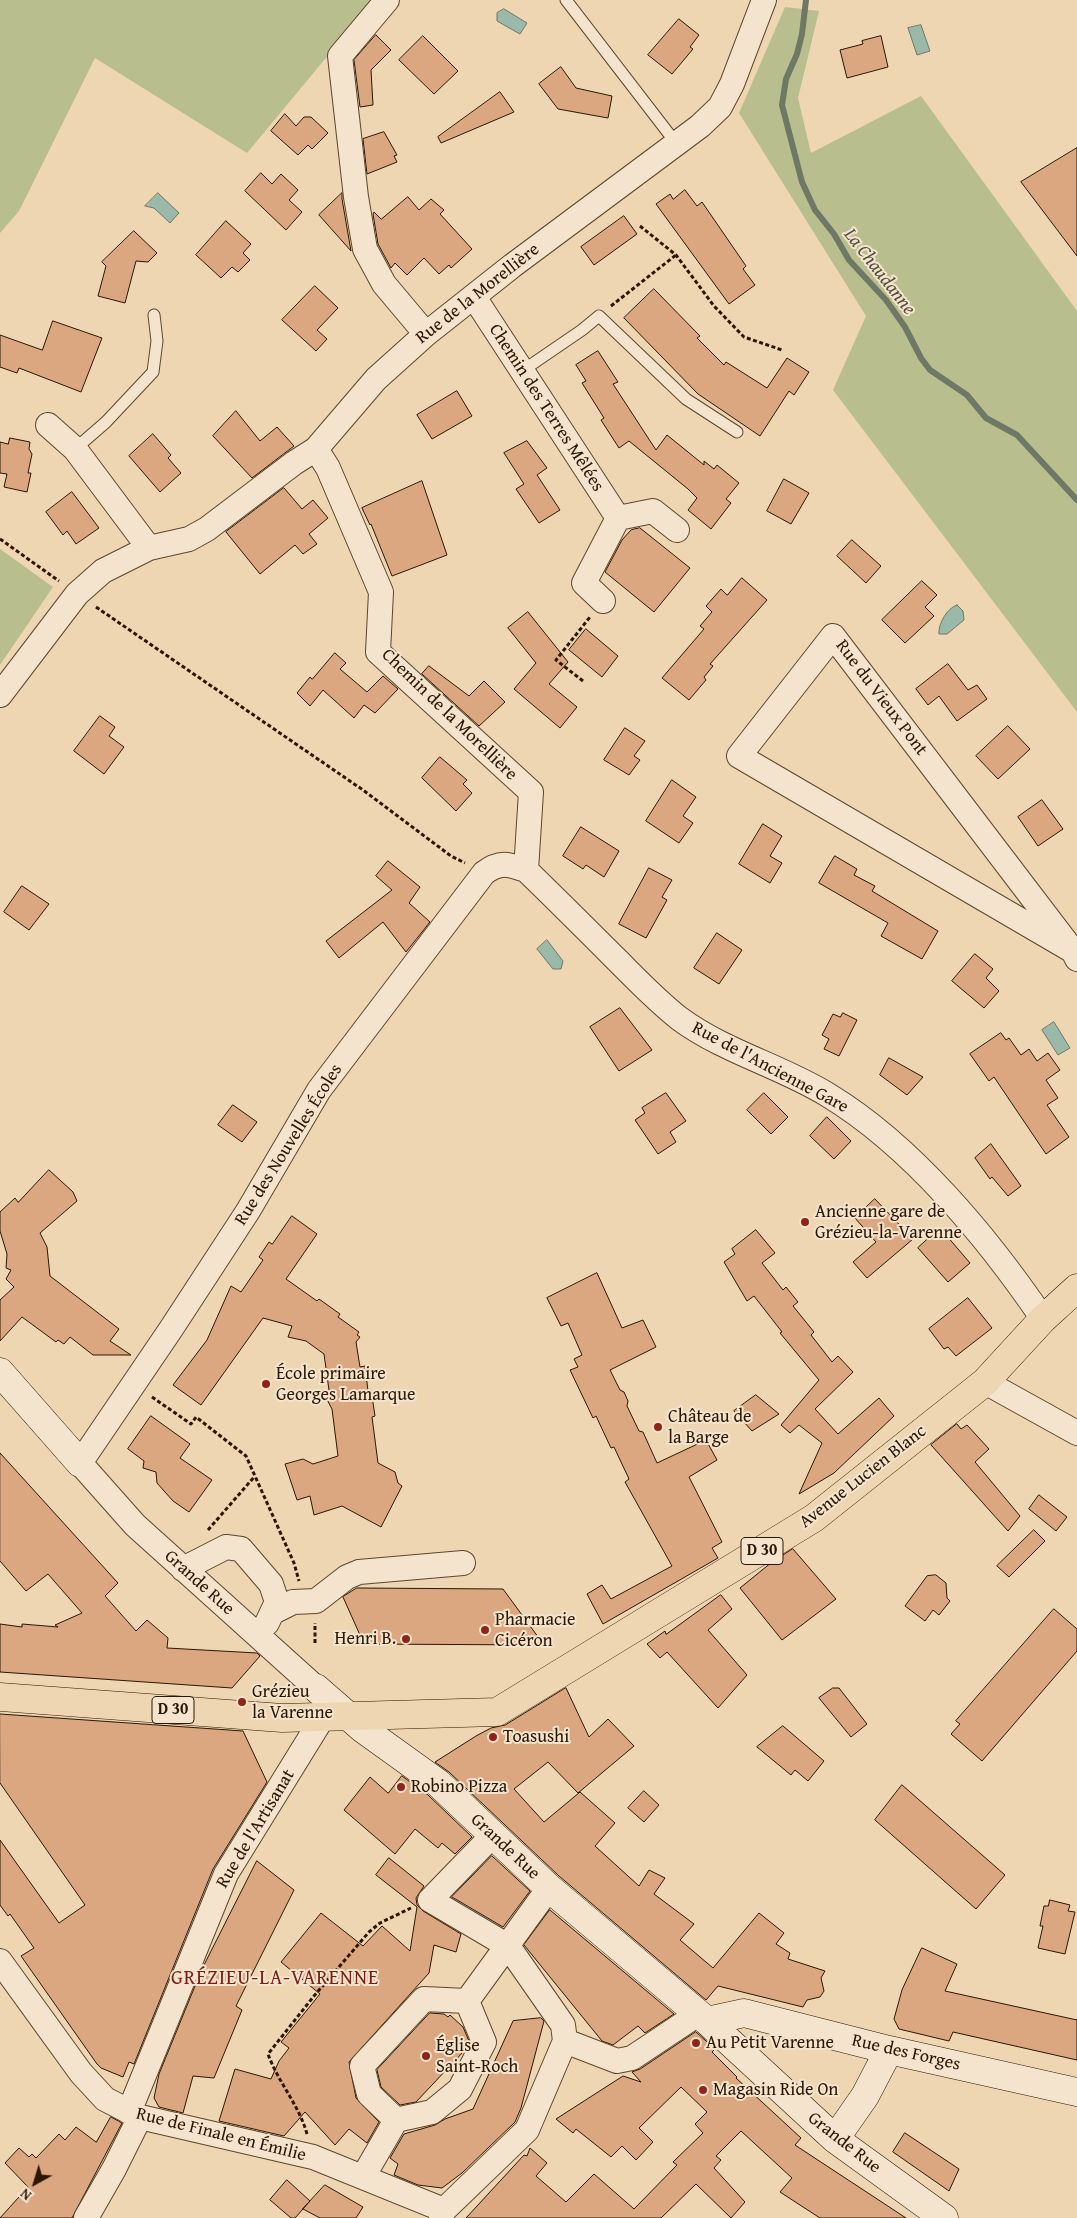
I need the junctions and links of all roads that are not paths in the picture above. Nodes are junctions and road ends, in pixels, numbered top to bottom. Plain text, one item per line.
1 (387, 0) edge
2 (566, 0) edge
3 (764, 0) edge
4 (676, 143) junction
5 (474, 297) junction
6 (154, 315) dead end
7 (426, 334) junction
8 (522, 371) junction
9 (48, 425) dead end
10 (736, 432) dead end
11 (75, 449) junction
12 (316, 449) junction
13 (618, 518) junction
14 (677, 530) dead end
15 (149, 548) junction
16 (603, 601) road end
17 (0, 695) edge
18 (526, 870) junction
19 (1075, 955) edge
20 (1077, 1288) edge
21 (1043, 1319) junction
22 (0, 1372) edge
23 (985, 1382) junction
24 (1077, 1433) edge
25 (80, 1462) junction
26 (463, 1563) dead end
27 (183, 1569) junction
28 (283, 1607) junction
29 (259, 1637) junction
30 (316, 1688) joint
31 (0, 1697) edge
32 (335, 1717) junction
33 (492, 1836) junction
34 (549, 1888) junction
35 (508, 1946) junction
36 (0, 1961) edge
37 (467, 2001) junction
38 (703, 2018) junction
39 (565, 2041) junction
40 (889, 2050) junction
41 (1077, 2092) edge
42 (134, 2115) junction
43 (396, 2120) junction
44 (835, 2139) junction
45 (363, 2177) junction
46 (443, 2214) edge
47 (86, 2218) edge
48 (944, 2218) edge

1 - 7 street
2 - 4 lane
3 - 4 street, Rue de la Morellière
4 - 5 street, Rue de la Morellière
5 - 7 street, Rue de la Morellière
5 - 8 street, Chemin des Terres Mêlées
6 - 11 lane
7 - 12 street, Rue de la Morellière
8 - 10 lane
8 - 13 street, Chemin des Terres Mêlées
9 - 11 street
11 - 15 street
12 - 15 street, Rue de la Morellière
12 - 18 street, Chemin de la Morellière
13 - 14 street
13 - 16 street
15 - 17 street, Rue de la Morellière
18 - 21 street, Rue de l'Ancienne Gare
18 - 25 street, Rue des Nouvelles Écoles
19 - 19 street, Rue du Vieux Pont
20 - 21 main road, Avenue Lucien Blanc / D 30
21 - 23 main road, Avenue Lucien Blanc / D 30
22 - 25 street, Grande Rue
23 - 24 street
23 - 32 main road, Avenue Lucien Blanc / D 30
25 - 27 street, Grande Rue
26 - 28 street
27 - 28 street
27 - 29 street, Grande Rue
28 - 29 street
29 - 30 street, Grande Rue
30 - 32 street, Grande Rue
31 - 32 main road, D 30
32 - 33 street, Grande Rue
32 - 42 street, Rue de l'Artisanat
33 - 34 street, Grande Rue
33 - 35 street
34 - 35 street
34 - 38 street, Grande Rue
35 - 37 street
35 - 39 street
36 - 42 street, Rue de Finale en Émilie
37 - 43 street
37 - 43 street
38 - 39 street
38 - 40 street, Rue des Forges
38 - 44 street, Grande Rue
39 - 46 street
40 - 41 street, Rue des Forges
40 - 44 street
42 - 45 street, Rue de Finale en Émilie
42 - 47 street, Rue de l'Artisanat
43 - 45 street
44 - 48 street, Grande Rue
45 - 46 street, Rue de Finale en Émilie

